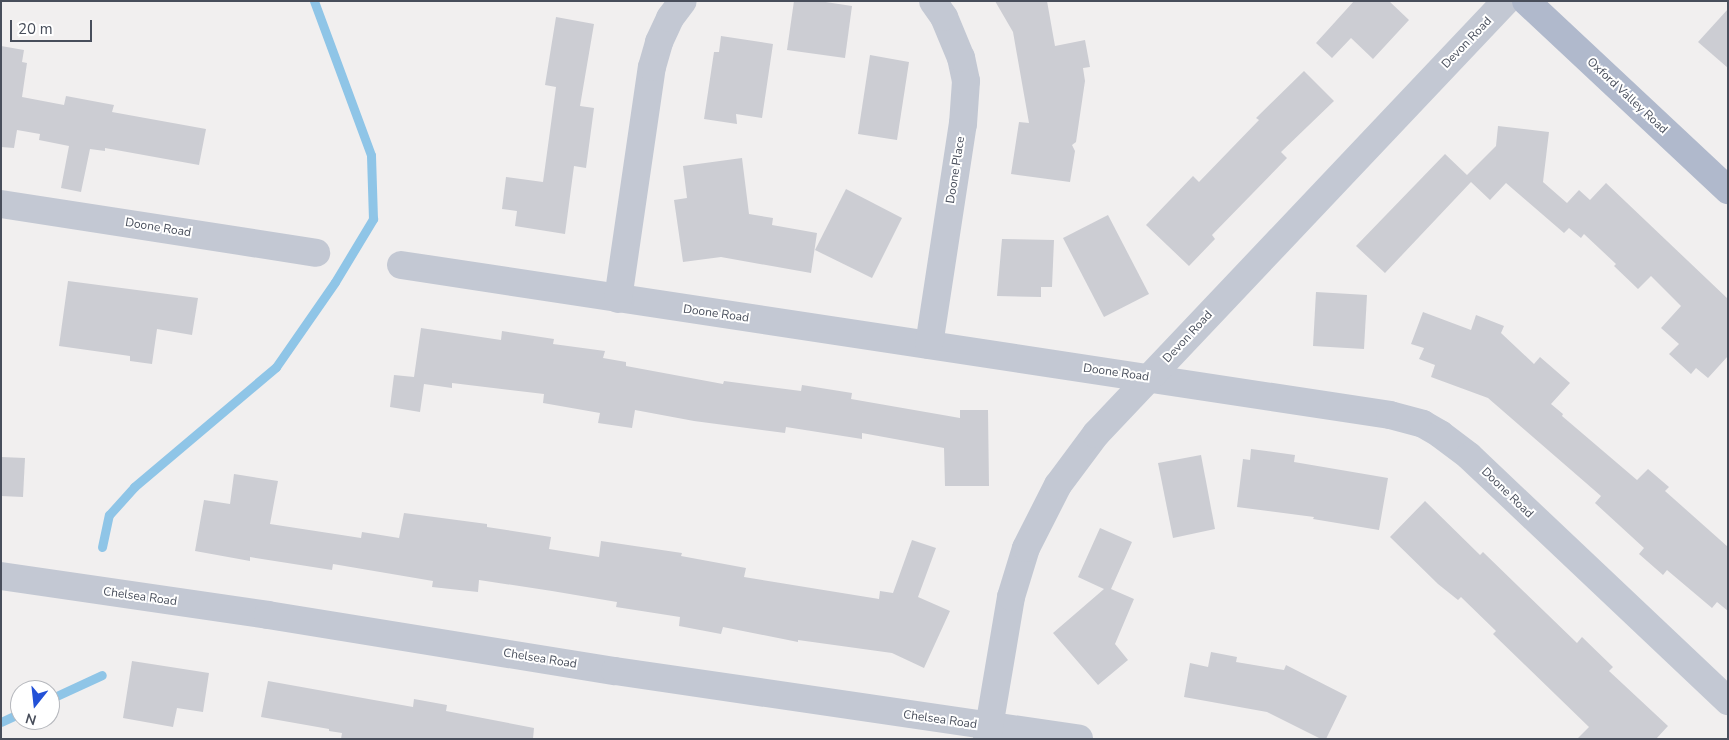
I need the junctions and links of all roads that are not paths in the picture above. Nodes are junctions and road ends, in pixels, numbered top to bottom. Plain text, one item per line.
1 (683, 1) edge
2 (933, 1) edge
3 (1506, 1) edge
4 (1526, 1) edge
5 (1728, 190) edge
6 (1, 204) edge
7 (316, 253) dead end
8 (401, 265) dead end
9 (618, 299) junction
10 (929, 345) junction
11 (1150, 378) junction
12 (1, 576) edge
13 (1728, 700) edge
14 (988, 733) edge
15 (1079, 739) edge

1 - 9 street
2 - 10 street, Doone Place
3 - 11 street, Devon Road
4 - 5 main road, Oxford Valley Road
6 - 7 street, Doone Road
8 - 9 street, Doone Road
9 - 10 street, Doone Road
10 - 11 street, Doone Road
11 - 13 street, Doone Road
11 - 14 street, Devon Road
12 - 14 street, Chelsea Road
14 - 15 street, Chelsea Road

